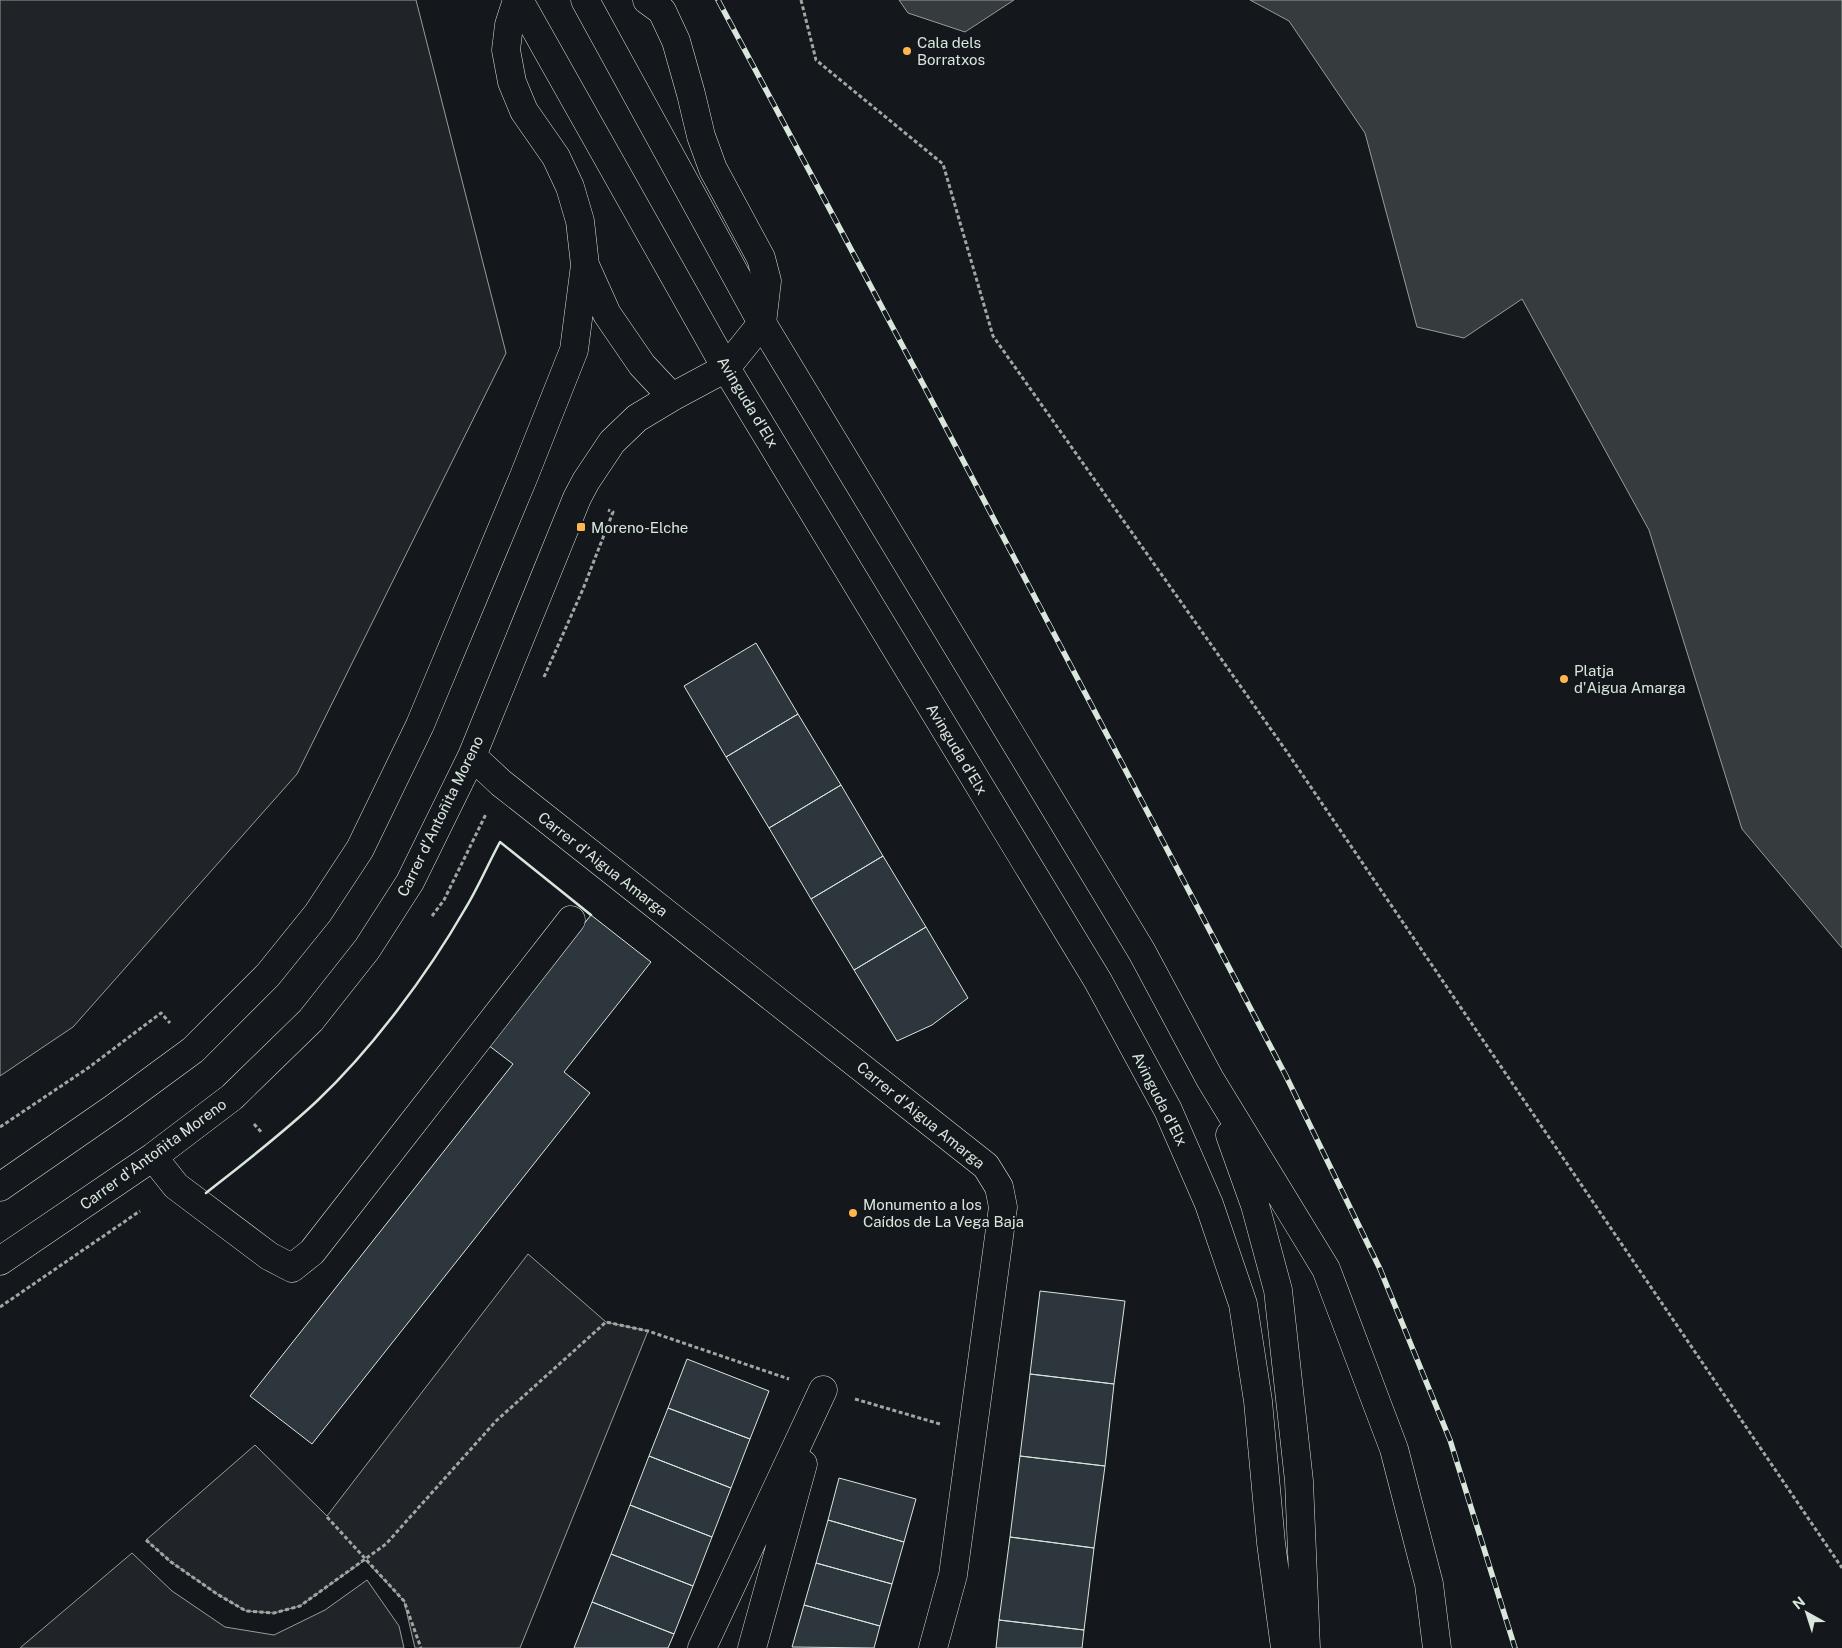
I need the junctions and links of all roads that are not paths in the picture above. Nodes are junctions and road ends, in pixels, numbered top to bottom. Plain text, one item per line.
1 (518, 0) edge
2 (585, 0) edge
3 (646, 0) edge
4 (585, 265) junction
5 (762, 323) junction
6 (726, 368) junction
7 (672, 397) junction
8 (472, 756) junction
9 (571, 920) dead end
10 (1210, 1080) junction
11 (153, 1158) junction
12 (0, 1187) edge
13 (0, 1261) edge
14 (1271, 1543) junction
15 (702, 1648) edge
16 (752, 1648) edge
17 (933, 1648) edge
18 (1266, 1648) edge
19 (1285, 1648) edge
20 (1306, 1648) edge
21 (1437, 1648) edge

1 - 4 main road, Avinguda d'Elx
1 - 6 main road, Avinguda d'Elx
2 - 5 main road
3 - 5 main road
4 - 7 main road, Avinguda d'Elx
4 - 12 main road
5 - 6 main road, Carrer d'Antoñita Moreno
5 - 10 main road
6 - 7 main road, Carrer d'Antoñita Moreno
6 - 14 main road, Avinguda d'Elx
7 - 8 main road, Carrer d'Antoñita Moreno
8 - 11 main road, Carrer d'Antoñita Moreno
8 - 17 main road, Carrer d'Aigua Amarga
9 - 11 main road
10 - 20 main road
10 - 21 main road
11 - 13 main road, Carrer d'Antoñita Moreno
14 - 18 main road
14 - 19 main road
15 - 16 main road

